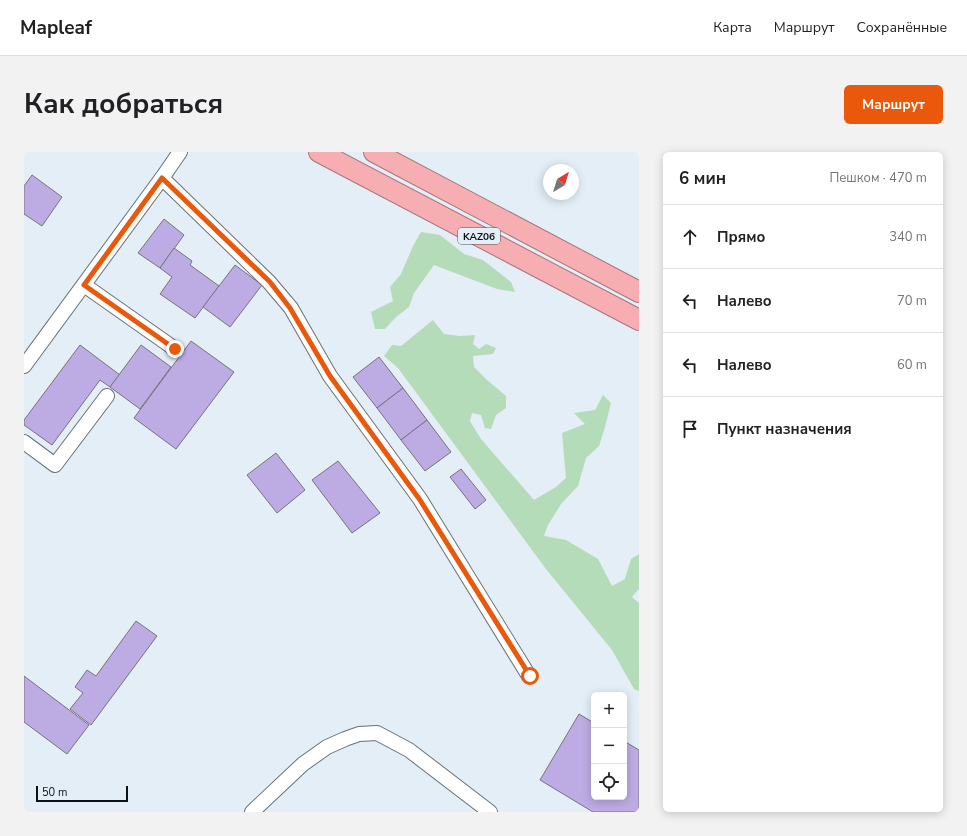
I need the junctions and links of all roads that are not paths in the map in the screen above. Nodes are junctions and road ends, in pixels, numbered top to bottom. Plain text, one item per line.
1 (180, 152) edge
2 (319, 152) edge
3 (374, 152) edge
4 (384, 152) edge
5 (162, 178) junction
6 (430, 181) junction
7 (84, 285) junction
8 (639, 292) edge
9 (639, 320) edge
10 (175, 349) dead end
11 (24, 366) edge
12 (107, 396) dead end
13 (24, 442) edge
14 (530, 676) dead end
15 (252, 812) edge
16 (490, 812) edge

1 - 5 lane
2 - 9 highway, KАZ06
3 - 6 highway, KАZ06
4 - 6 highway
5 - 7 lane
5 - 14 lane
6 - 8 highway, KАZ06
7 - 10 lane
7 - 11 lane
12 - 13 lane
15 - 16 lane

